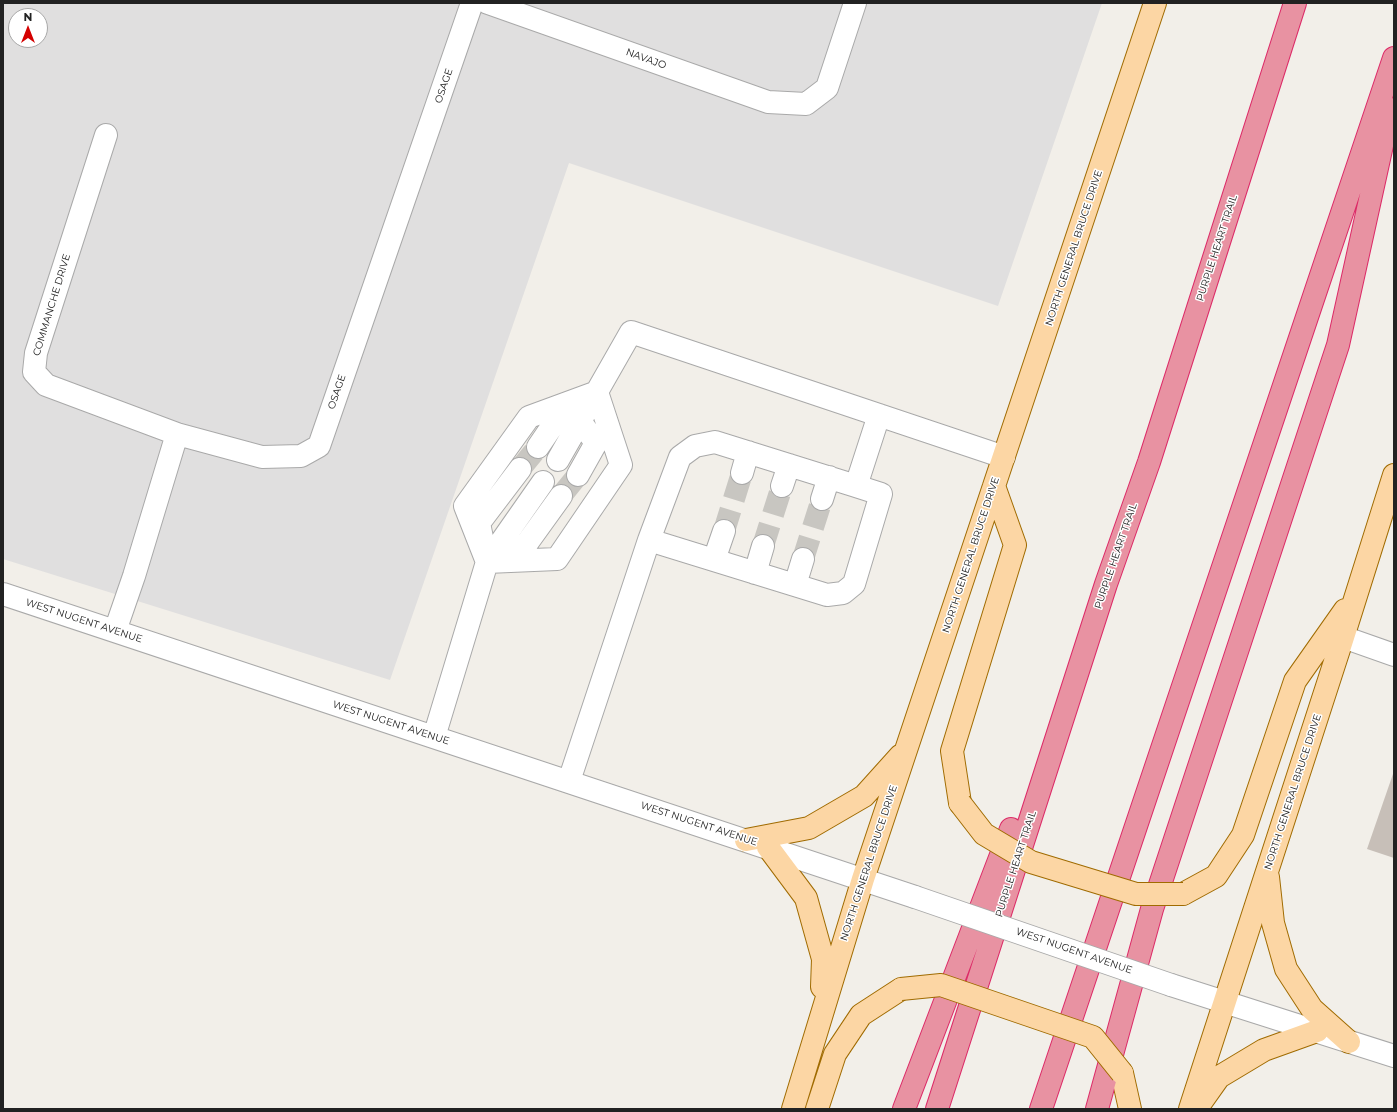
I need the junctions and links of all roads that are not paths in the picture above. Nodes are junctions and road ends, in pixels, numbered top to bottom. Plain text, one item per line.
1 (472, 3) edge
2 (488, 3) edge
3 (855, 3) edge
4 (1155, 3) edge
5 (1295, 3) edge
6 (1394, 58) edge
7 (1394, 90) edge
8 (106, 135) dead end
9 (597, 392) junction
10 (879, 415) junction
11 (580, 421) junction
12 (177, 434) junction
13 (538, 447) tunnel mouth
14 (748, 452) junction
15 (1004, 457) junction
16 (558, 460) tunnel mouth
17 (789, 465) junction
18 (520, 468) tunnel mouth
19 (742, 473) tunnel mouth
20 (578, 475) tunnel mouth
21 (1394, 475) edge
22 (829, 478) junction
23 (542, 482) tunnel mouth
24 (782, 486) tunnel mouth
25 (856, 486) junction
26 (994, 486) junction
27 (561, 496) tunnel mouth
28 (822, 499) tunnel mouth
29 (724, 531) tunnel mouth
30 (649, 540) junction
31 (763, 546) tunnel mouth
32 (803, 558) tunnel mouth
33 (714, 560) junction
34 (487, 562) junction
35 (755, 573) junction
36 (1106, 584) junction
37 (795, 585) junction
38 (3, 594) edge
39 (1356, 594) junction
40 (115, 631) junction
41 (1343, 637) junction
42 (1394, 655) edge
43 (434, 737) junction
44 (906, 749) junction
45 (569, 782) junction
46 (746, 840) junction
47 (768, 847) junction
48 (1267, 870) junction
49 (863, 879) junction
50 (1225, 1001) junction
51 (820, 1022) junction
52 (1317, 1031) junction
53 (1349, 1042) junction
54 (1394, 1056) edge
55 (793, 1109) edge
56 (817, 1109) edge
57 (904, 1109) edge
58 (937, 1109) edge
59 (1041, 1109) edge
60 (1097, 1109) edge
61 (1130, 1109) edge
62 (1190, 1109) edge
63 (1196, 1109) edge

1 - 12 street, OSAGE
2 - 3 street, NAVAJO
4 - 15 main road, NORTH GENERAL BRUCE DRIVE
5 - 36 highway, PURPLE HEART TRAIL
6 - 59 highway
7 - 60 highway
8 - 12 street, COMMANCHE DRIVE
9 - 10 street
9 - 11 street
9 - 34 street
9 - 34 street
10 - 15 street
10 - 25 street
11 - 13 street
11 - 16 street
11 - 20 street
12 - 40 street
14 - 17 street
14 - 19 street
14 - 30 street
15 - 26 main road, NORTH GENERAL BRUCE DRIVE
17 - 22 street
17 - 24 street
18 - 34 street
21 - 39 main road, NORTH GENERAL BRUCE DRIVE
22 - 25 street
22 - 28 street
23 - 34 street
25 - 37 street
26 - 39 main road, bridge
26 - 44 main road, NORTH GENERAL BRUCE DRIVE
27 - 34 street
29 - 33 street
30 - 33 street
30 - 45 street
31 - 35 street
32 - 37 street
33 - 35 street
34 - 43 street
35 - 37 street
36 - 57 highway
36 - 58 highway, PURPLE HEART TRAIL
38 - 40 street, WEST NUGENT AVENUE
39 - 41 main road, NORTH GENERAL BRUCE DRIVE
40 - 43 street, WEST NUGENT AVENUE
41 - 42 street
41 - 48 main road, NORTH GENERAL BRUCE DRIVE
43 - 45 street, WEST NUGENT AVENUE
44 - 46 main road
44 - 49 main road, NORTH GENERAL BRUCE DRIVE
45 - 46 street, WEST NUGENT AVENUE
46 - 47 street, WEST NUGENT AVENUE
47 - 49 street, WEST NUGENT AVENUE
47 - 51 main road
48 - 50 main road, NORTH GENERAL BRUCE DRIVE
48 - 53 main road
49 - 50 street, WEST NUGENT AVENUE, bridge
49 - 51 main road, NORTH GENERAL BRUCE DRIVE
50 - 52 street, WEST NUGENT AVENUE
50 - 62 main road, NORTH GENERAL BRUCE DRIVE
51 - 55 main road, NORTH GENERAL BRUCE DRIVE
52 - 53 street, WEST NUGENT AVENUE
52 - 63 main road
53 - 54 street, WEST NUGENT AVENUE
56 - 61 main road, bridge

